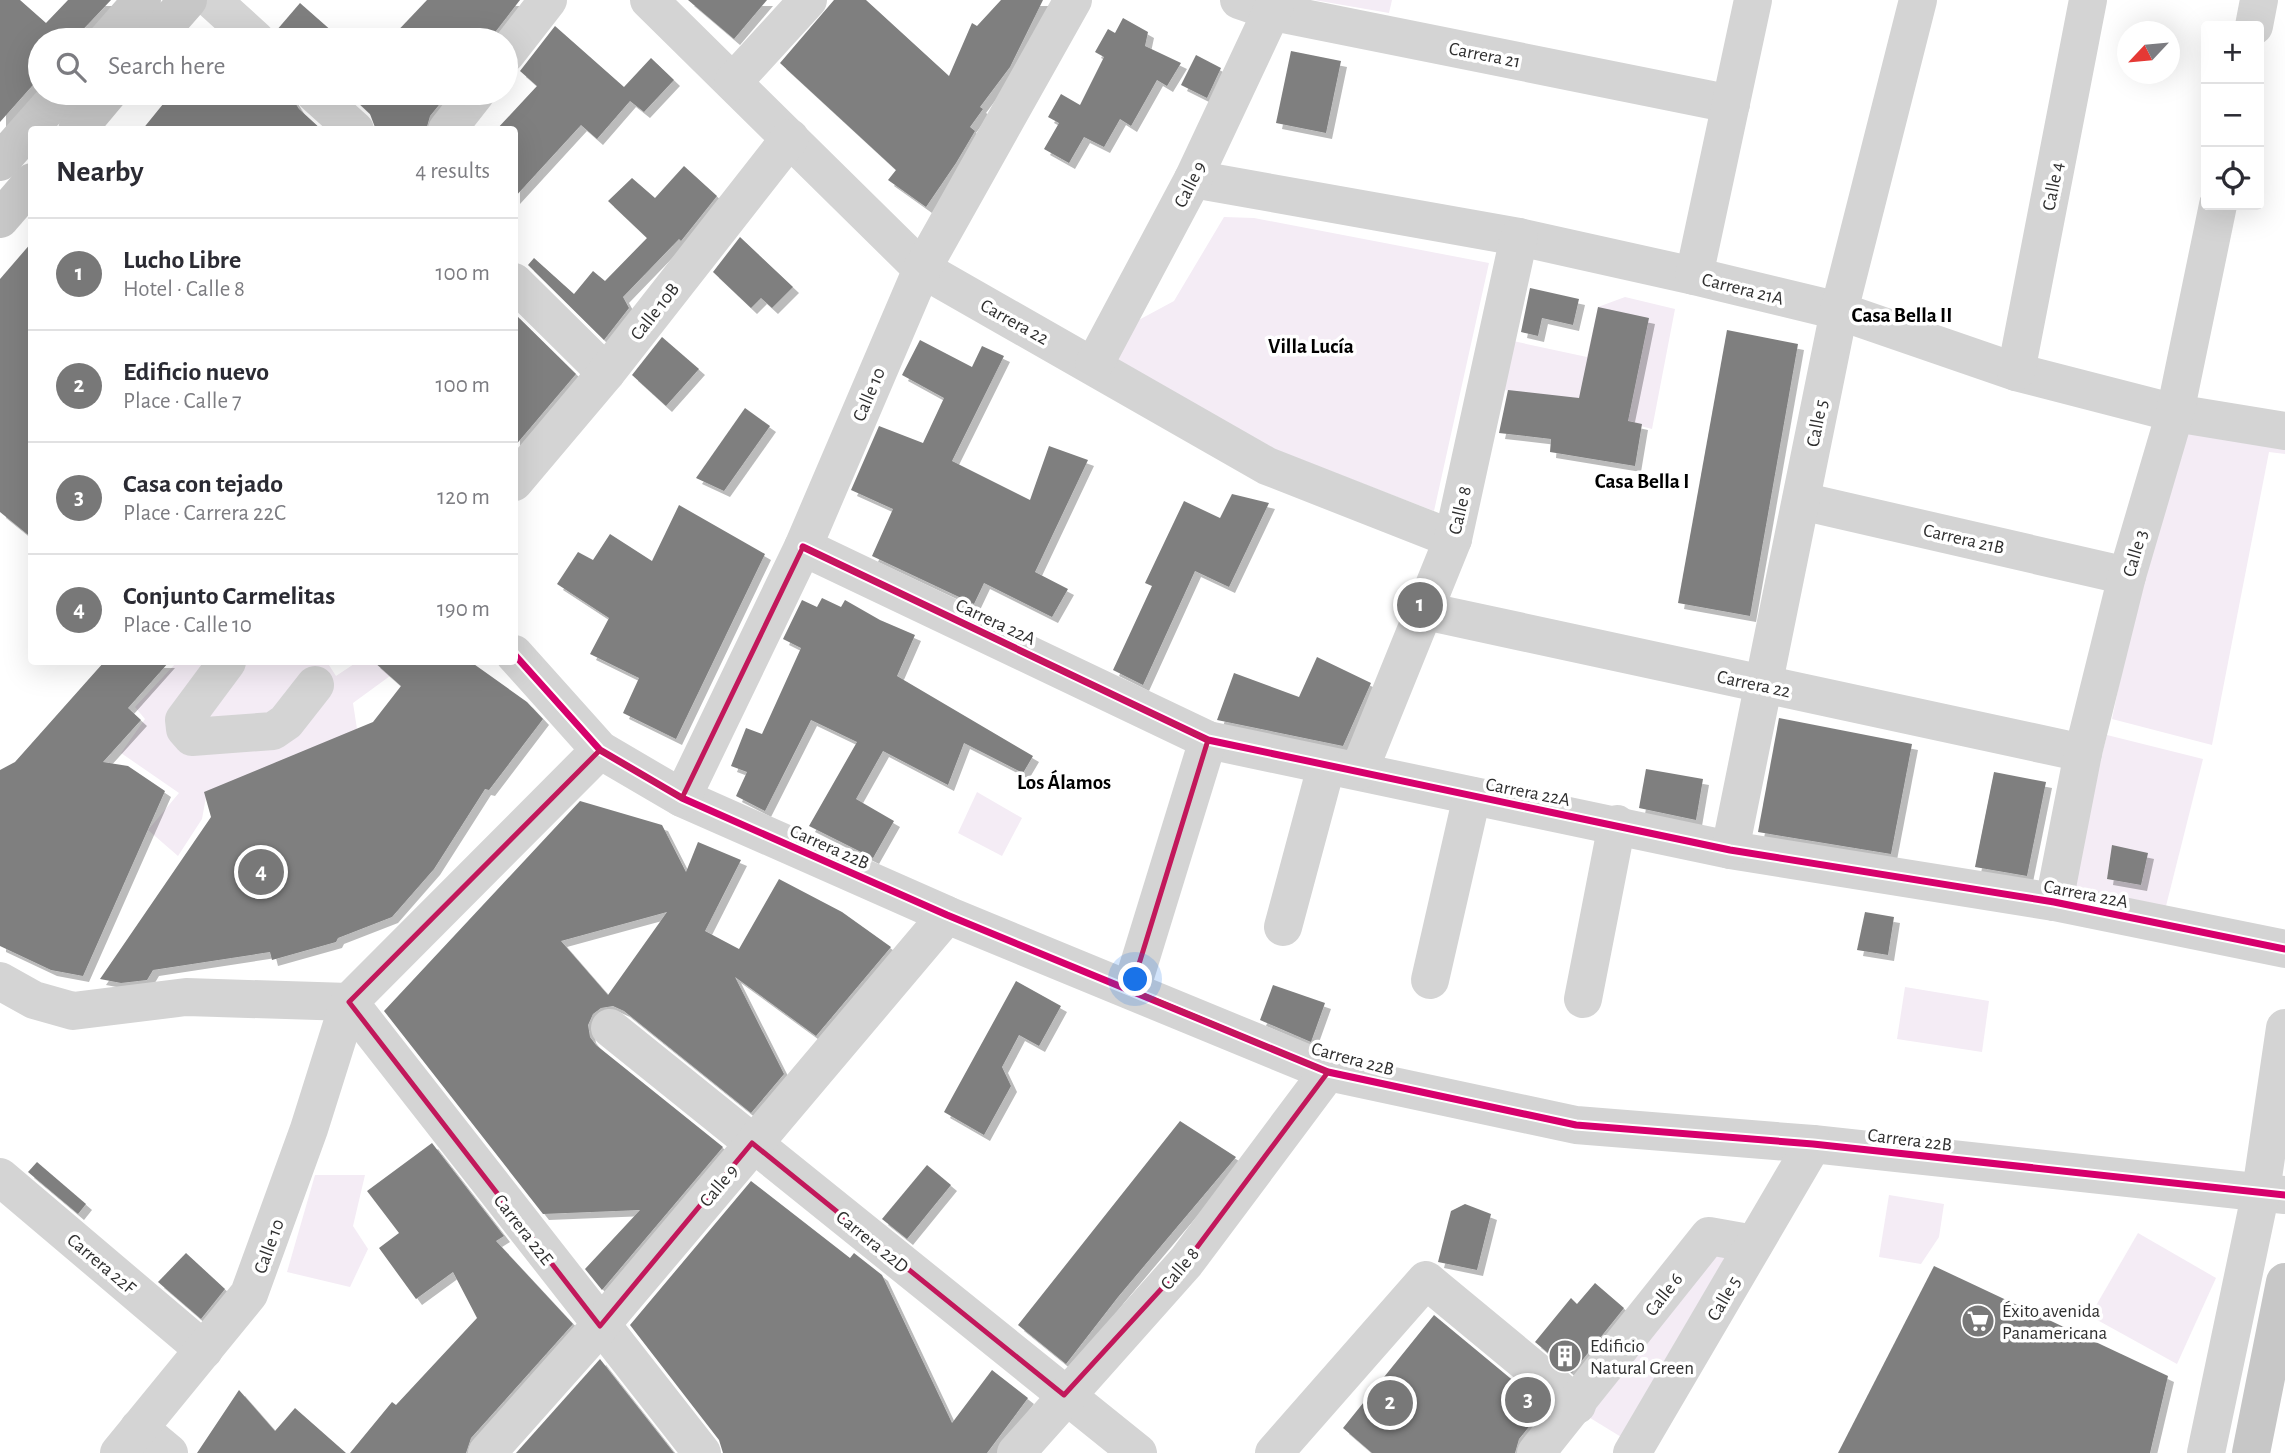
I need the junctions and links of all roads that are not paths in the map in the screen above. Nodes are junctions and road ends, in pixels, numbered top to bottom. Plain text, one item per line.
1 (142, 0) edge
2 (188, 0) edge
3 (212, 0) edge
4 (548, 0) edge
5 (649, 0) edge
6 (808, 0) edge
7 (1073, 0) edge
8 (1754, 0) edge
9 (1918, 0) edge
10 (2088, 0) edge
11 (2259, 0) edge
12 (1264, 4) edge
13 (2255, 21) edge
14 (118, 28) edge
15 (164, 28) edge
16 (243, 28) edge
17 (518, 39) edge
18 (733, 82) junction
19 (1731, 104) junction
20 (50, 105) edge
21 (98, 105) edge
22 (327, 105) edge
23 (467, 105) edge
24 (32, 126) edge
25 (80, 126) edge
26 (351, 126) edge
27 (450, 126) edge
28 (28, 130) edge
29 (790, 138) junction
30 (0, 162) edge
31 (1192, 178) junction
32 (2217, 210) edge
33 (1520, 237) junction
34 (922, 269) junction
35 (1694, 276) junction
36 (518, 286) edge
37 (1839, 311) junction
38 (1094, 365) junction
39 (2015, 372) junction
40 (606, 373) junction
41 (2175, 413) junction
42 (2285, 431) edge
43 (518, 477) edge
44 (1801, 501) junction
45 (1453, 539) junction
46 (803, 547) junction
47 (2127, 576) junction
48 (1424, 611) junction
49 (518, 658) edge
50 (225, 665) edge
51 (314, 685) dead end
52 (1764, 685) junction
53 (1208, 740) junction
54 (600, 750) junction
55 (2083, 753) junction
56 (1343, 769) junction
57 (1472, 796) junction
58 (682, 798) junction
59 (1617, 824) junction
60 (1730, 850) junction
61 (2054, 902) junction
62 (947, 915) junction
63 (1283, 927) dead end
64 (2285, 949) edge
65 (1430, 980) dead end
66 (0, 981) edge
67 (1131, 990) junction
68 (1583, 999) dead end
69 (349, 1002) junction
70 (610, 1028) dead end
71 (2285, 1028) edge
72 (1328, 1072) junction
73 (752, 1143) junction
74 (1813, 1144) junction
75 (0, 1177) edge
76 (2273, 1193) edge
77 (1754, 1244) junction
78 (2285, 1282) edge
79 (600, 1326) junction
80 (204, 1350) junction
81 (1064, 1395) junction
82 (1577, 1405) junction
83 (129, 1441) edge
84 (169, 1453) edge
85 (487, 1453) edge
86 (702, 1453) edge
87 (1016, 1453) edge
88 (1138, 1453) edge
89 (1274, 1453) edge
90 (1536, 1453) edge
91 (1632, 1453) edge
92 (2206, 1453) edge
93 (2251, 1453) edge

1 - 14 main road
2 - 15 main road
3 - 16 street
4 - 17 street
5 - 18 street, Carrera 22
6 - 18 street
7 - 34 street, Calle 10
8 - 19 street
9 - 37 street, Calle 5
10 - 39 street, Calle 4
11 - 13 street
12 - 19 street, Carrera 21
12 - 31 street, Calle 9
18 - 29 street, Carrera 22
19 - 35 street
20 - 24 main road
21 - 25 main road
22 - 26 street
23 - 27 street
28 - 30 main road
29 - 34 street, Carrera 22
29 - 40 street, Calle 10B
31 - 33 street, Carrera 21A
31 - 38 street, Calle 9
32 - 41 street, Calle 3
33 - 35 street, Carrera 21A
33 - 45 street, Calle 8
34 - 38 street, Carrera 22
34 - 46 street, Calle 10
35 - 37 street, Carrera 21A
36 - 40 street
37 - 39 street, Carrera 21A
37 - 44 street, Calle 5
38 - 45 street, Carrera 22
39 - 41 street, Carrera 21A
40 - 43 street, Calle 10B
41 - 42 street, Carrera 21A
41 - 47 street, Calle 3
44 - 47 street, Carrera 21B
44 - 52 street, Calle 5
45 - 48 street, Calle 8
46 - 53 street, Carrera 22A
46 - 58 street, Calle 10
47 - 55 street, Calle 3
48 - 52 street, Carrera 22
48 - 56 street, Calle 8
49 - 54 street, Carrera 22B
50 - 51 street
52 - 55 street, Carrera 22
52 - 60 street, Calle 5
53 - 56 street, Carrera 22A
53 - 67 street
54 - 58 street, Carrera 22B
54 - 69 street, Calle 10
55 - 61 street, Calle 3
56 - 57 street, Carrera 22A
56 - 63 street, Calle 8
57 - 59 street, Carrera 22A
57 - 65 street
58 - 62 street, Carrera 22B
59 - 60 street, Carrera 22A
59 - 68 street
60 - 61 street, Carrera 22A
61 - 64 street, Carrera 22A
62 - 67 street, Carrera 22B
62 - 73 street, Calle 9
66 - 69 street
67 - 72 street, Carrera 22B
69 - 79 street, Carrera 22E
69 - 80 street, Calle 10
70 - 73 street, Carrera 22D
71 - 76 street
72 - 74 street, Carrera 22B
72 - 81 street, Calle 8
73 - 79 street, Calle 9
73 - 81 street, Carrera 22D
74 - 76 street, Carrera 22B
74 - 77 street, Calle 5
75 - 80 street, Carrera 22F
76 - 92 street
77 - 82 street, Calle 6
77 - 91 street, Calle 5
78 - 93 main road
79 - 85 street, Calle 9
79 - 86 street, Carrera 22E
80 - 83 street, Calle 10
81 - 87 street, Calle 8
81 - 88 street, Carrera 22D
82 - 89 street
82 - 90 street, Calle 6
83 - 84 street

